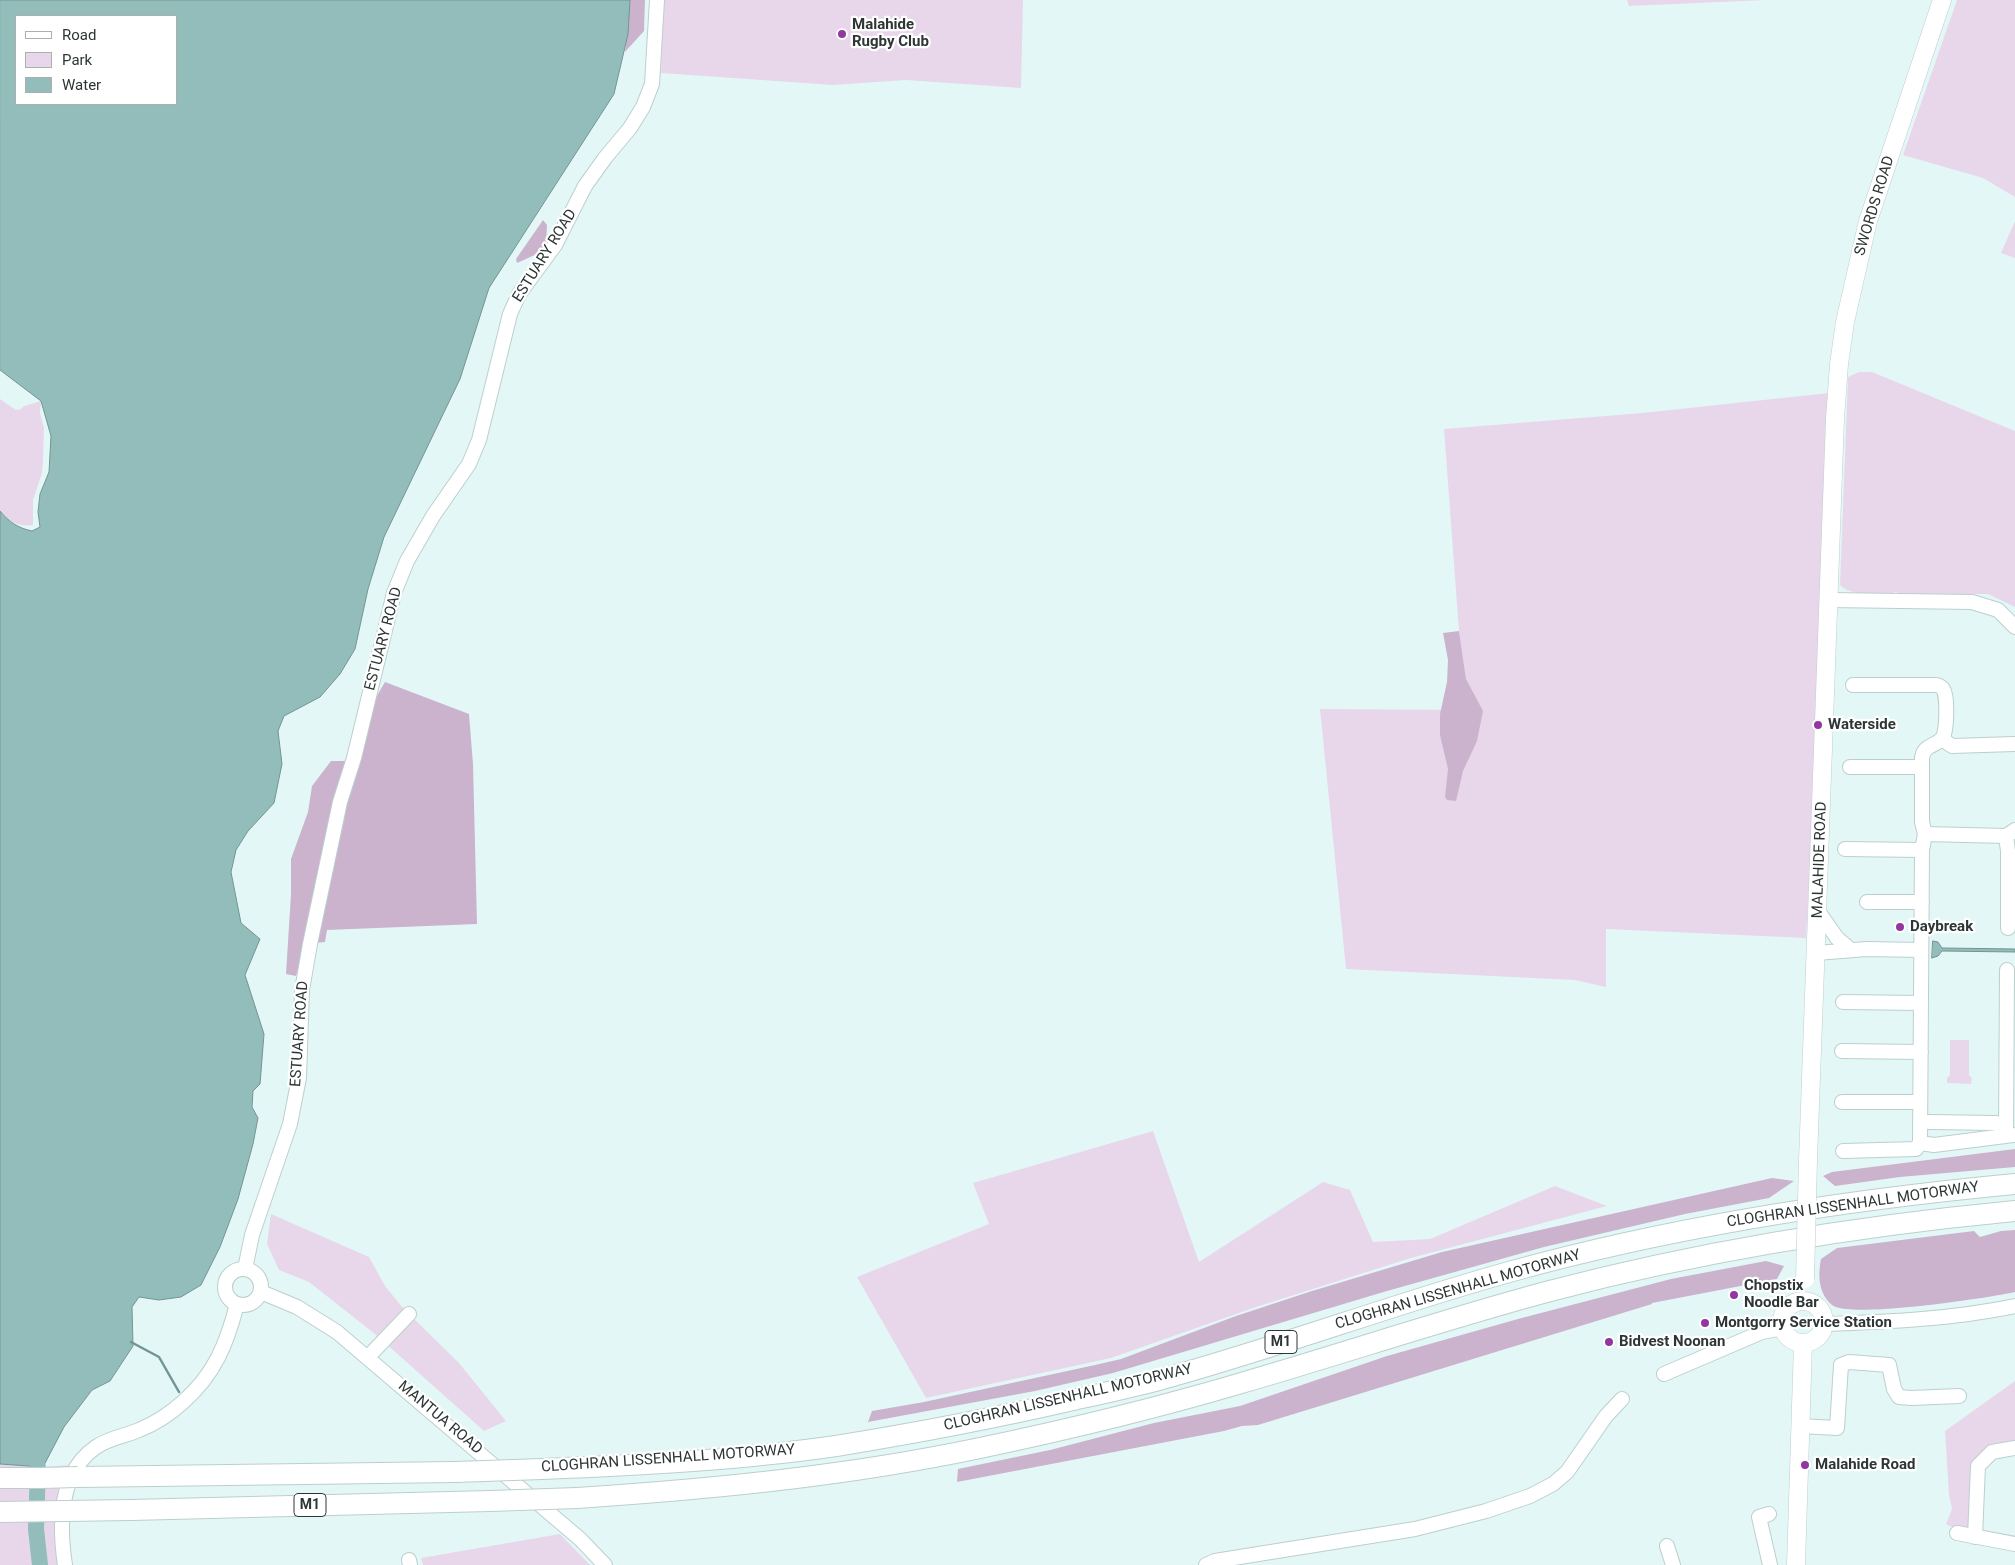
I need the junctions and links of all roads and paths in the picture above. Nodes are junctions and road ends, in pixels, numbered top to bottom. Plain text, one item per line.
1 (657, 0) edge
2 (1942, 0) edge
3 (1835, 419) joint
4 (1829, 600) junction
5 (2015, 627) edge
6 (1853, 685) dead end
7 (1942, 740) junction
8 (2015, 744) edge
9 (1850, 767) dead end
10 (1922, 767) junction
11 (2010, 833) edge
12 (1925, 834) junction
13 (1845, 849) dead end
14 (1922, 850) junction
15 (1867, 902) dead end
16 (1922, 902) junction
17 (1818, 911) junction
18 (2008, 928) dead end
19 (1851, 950) junction
20 (1921, 950) junction
21 (1816, 953) junction
22 (2007, 970) dead end
23 (1843, 1002) dead end
24 (1921, 1003) junction
25 (1842, 1051) dead end
26 (1920, 1052) junction
27 (1842, 1102) dead end
28 (1920, 1102) junction
29 (1929, 1122) dead end
30 (1961, 1123) junction
31 (2005, 1129) edge
32 (1961, 1142) junction
33 (1920, 1143) junction
34 (1843, 1151) dead end
35 (2015, 1184) edge
36 (2015, 1211) edge
37 (246, 1269) junction
38 (261, 1292) junction
39 (1806, 1301) junction
40 (237, 1304) junction
41 (2015, 1306) edge
42 (409, 1314) dead end
43 (1824, 1324) junction
44 (1783, 1328) junction
45 (1803, 1343) junction
46 (368, 1357) junction
47 (1664, 1374) dead end
48 (1959, 1396) dead end
49 (1622, 1399) dead end
50 (1800, 1426) junction
51 (2015, 1448) edge
52 (0, 1478) edge
53 (0, 1512) edge
54 (1769, 1514) dead end
55 (1957, 1534) dead end
56 (1975, 1537) junction
57 (2015, 1544) edge
58 (1666, 1546) dead end
59 (65, 1565) edge
60 (605, 1565) edge
61 (1206, 1565) edge
62 (1673, 1565) edge
63 (1770, 1565) edge
64 (1796, 1565) edge

1 - 37 street, ESTUARY ROAD
2 - 3 main road, SWORDS ROAD
3 - 4 main road, MALAHIDE ROAD
4 - 5 street
4 - 17 main road, MALAHIDE ROAD
6 - 7 street
7 - 8 street
7 - 10 street
9 - 10 street
10 - 12 street
11 - 12 street
11 - 18 street
12 - 14 street
13 - 14 street
14 - 16 street
15 - 16 street
16 - 20 street
17 - 19 street
17 - 21 main road, MALAHIDE ROAD
19 - 20 street
19 - 21 street
20 - 24 street
21 - 39 main road, MALAHIDE ROAD, bridge
22 - 31 street
23 - 24 street
24 - 26 street
25 - 26 street
26 - 28 street
27 - 28 street
28 - 33 street
29 - 30 street
30 - 31 street
30 - 32 street
31 - 32 street
32 - 33 street
33 - 34 street
35 - 52 highway, CLOGHRAN LISSENHALL MOTORWAY / M1, bridge
36 - 53 highway, CLOGHRAN LISSENHALL MOTORWAY / M1, bridge
37 - 38 street
37 - 40 street
38 - 40 street
38 - 46 street, MANTUA ROAD
39 - 43 main road
39 - 44 main road
40 - 59 street
41 - 43 street
42 - 46 street
43 - 45 main road
44 - 45 main road
44 - 47 street
45 - 50 main road
46 - 60 street, MANTUA ROAD
48 - 50 street
49 - 61 street
50 - 64 main road
51 - 56 street
54 - 63 street
55 - 56 street
56 - 57 street
58 - 62 street

